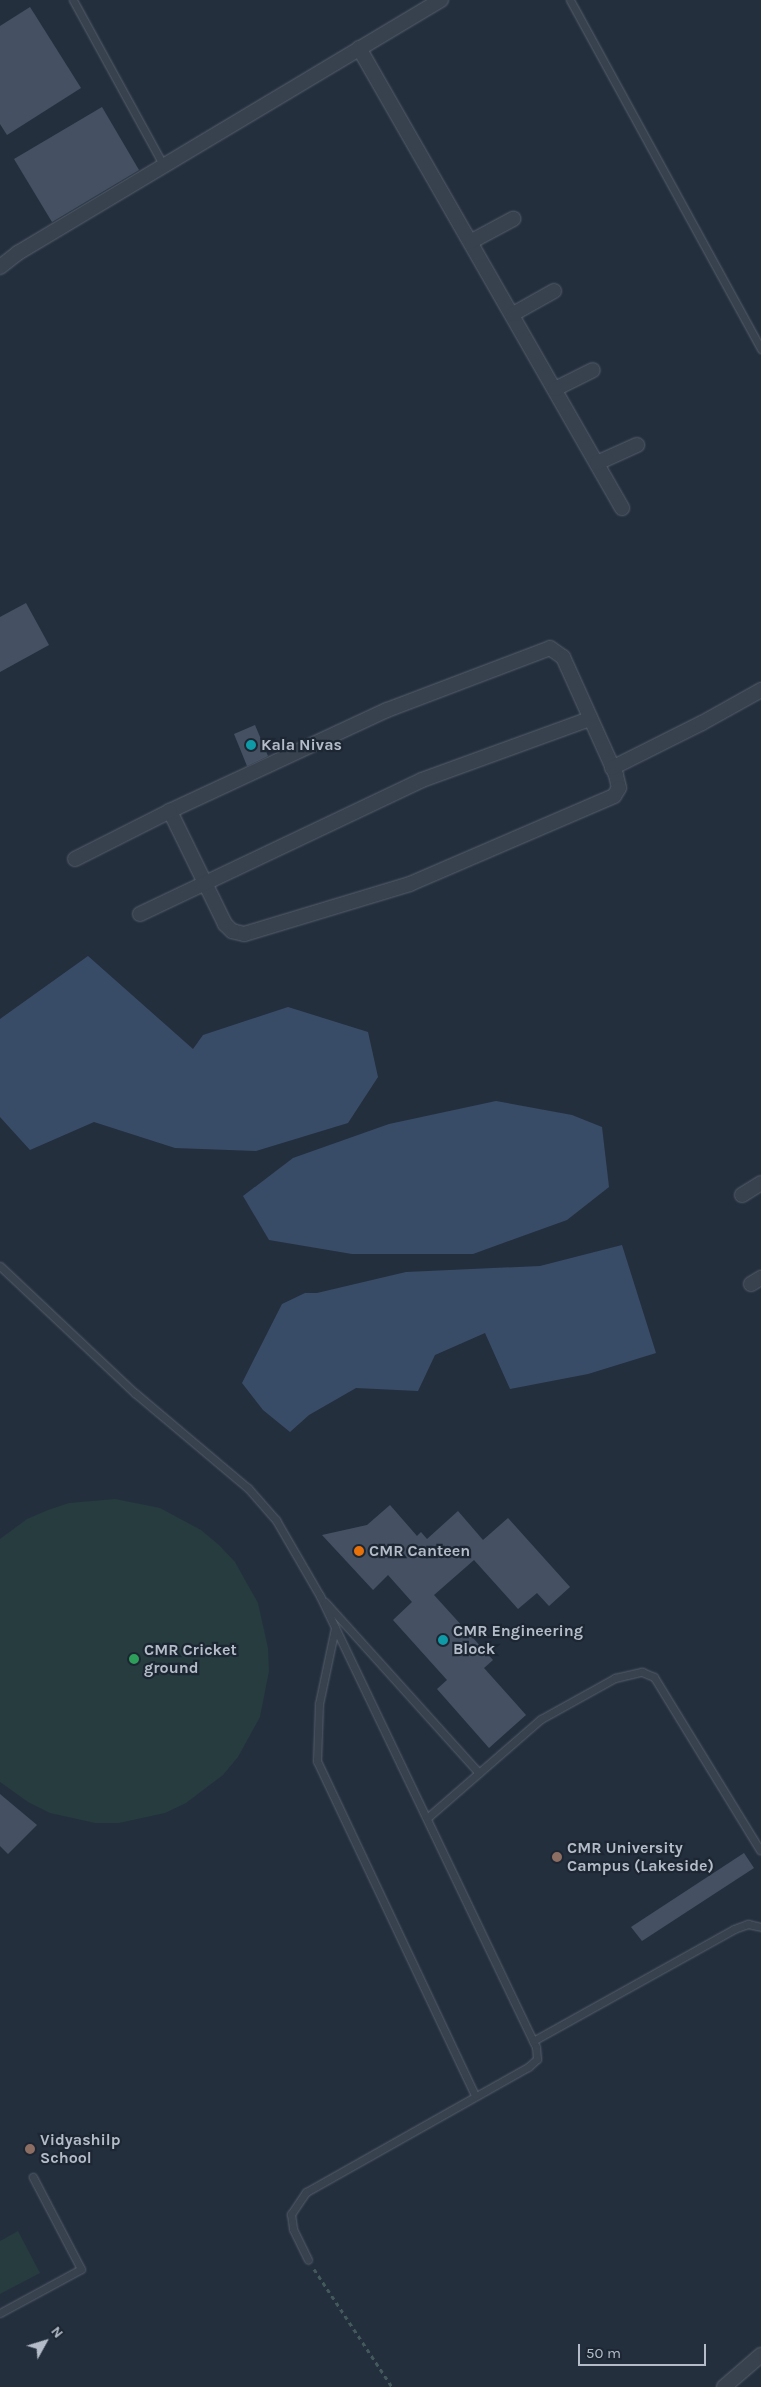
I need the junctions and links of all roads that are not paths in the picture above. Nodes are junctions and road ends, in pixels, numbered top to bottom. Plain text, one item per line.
1 (73, 0) edge
2 (441, 0) edge
3 (570, 0) edge
4 (359, 48) junction
5 (164, 166) junction
6 (513, 219) dead end
7 (472, 241) junction
8 (0, 268) edge
9 (554, 291) dead end
10 (513, 314) junction
11 (761, 349) edge
12 (593, 370) dead end
13 (556, 389) junction
14 (637, 445) dead end
15 (597, 463) junction
16 (622, 508) dead end
17 (761, 690) edge
18 (590, 719) junction
19 (612, 768) junction
20 (170, 811) junction
21 (75, 859) dead end
22 (204, 882) junction
23 (140, 914) dead end
24 (761, 1183) edge
25 (742, 1195) dead end
26 (0, 1266) edge
27 (320, 1596) junction
28 (335, 1628) junction
29 (479, 1773) junction
30 (427, 1818) junction
31 (760, 1850) dead end
32 (761, 1927) edge
33 (533, 2041) junction
34 (476, 2096) junction
35 (33, 2177) dead end
36 (308, 2260) road end
37 (0, 2313) edge
38 (761, 2355) edge
39 (724, 2387) edge

1 - 5 lane
2 - 4 street
3 - 11 lane
4 - 5 street
4 - 7 street
5 - 8 street
6 - 7 street
7 - 10 street
9 - 10 street
10 - 13 street
12 - 13 street
13 - 15 street
14 - 15 street
15 - 16 street
17 - 19 street
18 - 19 street
18 - 20 street
18 - 22 street
19 - 22 street
20 - 21 street
20 - 22 street
22 - 23 street
24 - 25 street
26 - 27 lane
27 - 28 lane
27 - 29 lane
28 - 30 lane
28 - 34 lane
29 - 30 lane
29 - 31 lane
30 - 33 lane
32 - 33 lane
33 - 34 lane
34 - 36 lane
35 - 37 lane
38 - 39 street

